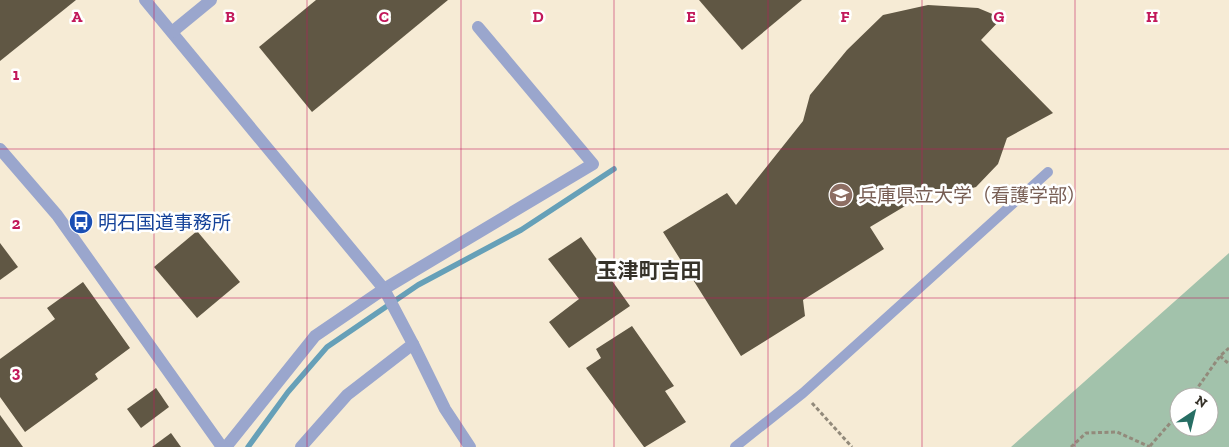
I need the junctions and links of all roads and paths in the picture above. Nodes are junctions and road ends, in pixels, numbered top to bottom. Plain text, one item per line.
1 (145, 0) edge
2 (211, 0) edge
3 (478, 27) dead end
4 (172, 32) junction
5 (0, 149) edge
6 (1048, 172) dead end
7 (384, 290) junction
8 (413, 344) junction
9 (1229, 348) edge
10 (1220, 356) junction
11 (1229, 364) edge
12 (1198, 387) edge
13 (804, 393) junction
14 (1169, 425) edge
15 (224, 447) edge
16 (302, 447) edge
17 (470, 447) edge
18 (734, 447) edge
19 (852, 447) edge
20 (1070, 447) edge
21 (1150, 447) edge

1 - 4 street
2 - 4 street
3 - 7 street
4 - 7 street
5 - 15 street
6 - 13 lane
7 - 8 street
7 - 15 street
8 - 16 street
8 - 17 street
9 - 10 path
10 - 11 path
10 - 12 path
13 - 18 lane
13 - 19 path
14 - 21 path
20 - 21 path

